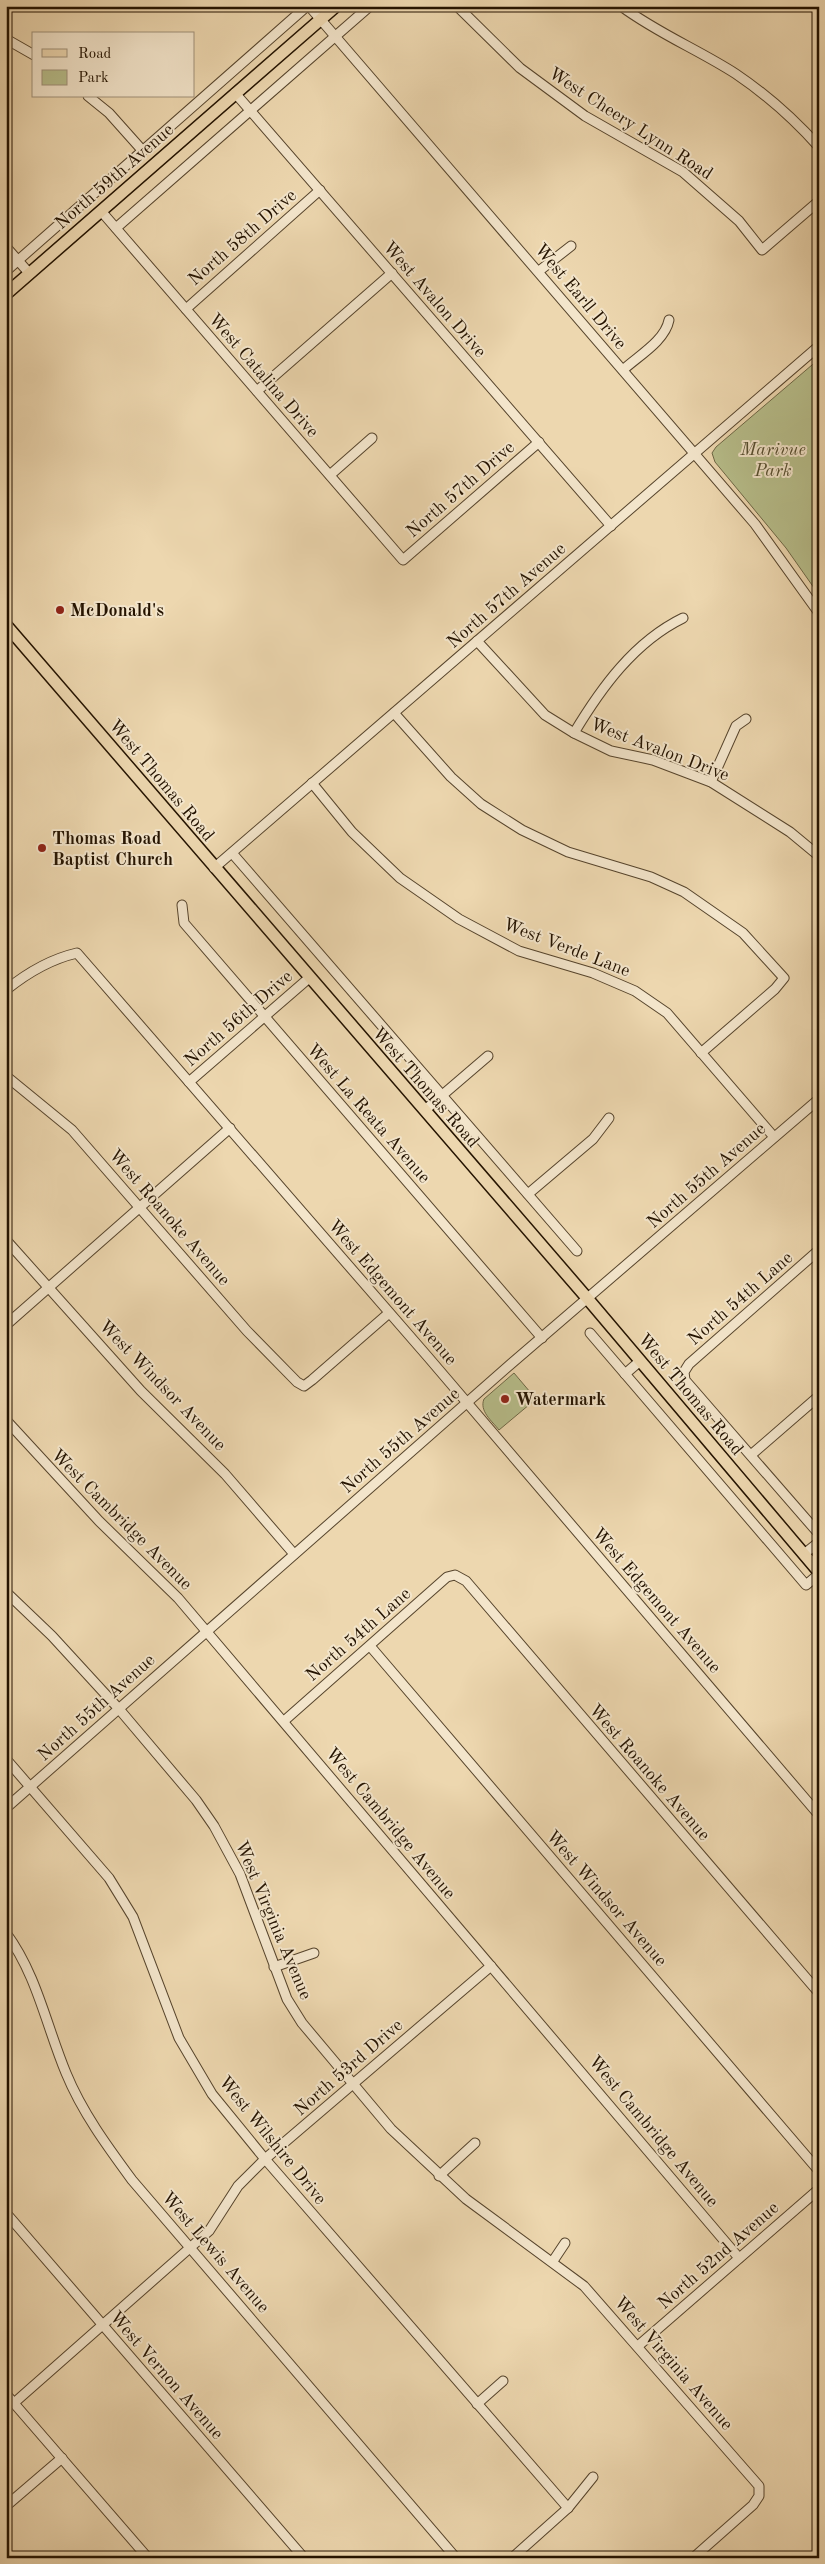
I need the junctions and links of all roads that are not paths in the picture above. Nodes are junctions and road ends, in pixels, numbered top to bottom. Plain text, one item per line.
1 (308, 6) edge
2 (336, 6) edge
3 (370, 6) edge
4 (457, 6) edge
5 (621, 6) edge
6 (320, 20) junction
7 (335, 37) junction
8 (6, 39) edge
9 (32, 54) edge
10 (235, 93) junction
11 (90, 98) edge
12 (250, 111) junction
13 (819, 147) edge
14 (142, 150) junction
15 (320, 190) junction
16 (819, 201) edge
17 (101, 211) junction
18 (116, 228) junction
19 (571, 246) dead end
20 (6, 247) edge
21 (18, 260) junction
22 (6, 270) edge
23 (539, 271) junction
24 (392, 273) junction
25 (30, 274) junction
26 (6, 294) edge
27 (186, 309) junction
28 (669, 320) dead end
29 (819, 346) edge
30 (623, 370) junction
31 (257, 392) junction
32 (372, 438) dead end
33 (538, 442) junction
34 (695, 453) junction
35 (330, 475) junction
36 (611, 526) junction
37 (403, 560) joint
38 (819, 613) edge
39 (683, 618) dead end
40 (6, 625) edge
41 (477, 641) junction
42 (394, 713) junction
43 (746, 719) dead end
44 (574, 733) junction
45 (711, 782) junction
46 (312, 783) junction
47 (232, 853) junction
48 (819, 856) edge
49 (214, 868) junction
50 (182, 905) dead end
51 (309, 978) junction
52 (6, 990) edge
53 (265, 1016) junction
54 (701, 1053) junction
55 (488, 1056) dead end
56 (6, 1076) edge
57 (189, 1082) junction
58 (442, 1095) junction
59 (819, 1099) edge
60 (424, 1110) junction
61 (609, 1118) dead end
62 (230, 1128) junction
63 (774, 1137) junction
64 (528, 1194) junction
65 (141, 1207) junction
66 (6, 1240) edge
67 (819, 1250) edge
68 (578, 1251) dead end
69 (49, 1287) junction
70 (587, 1298) junction
71 (389, 1313) junction
72 (6, 1325) edge
73 (590, 1333) dead end
74 (542, 1338) junction
75 (640, 1361) junction
76 (684, 1372) joint
77 (625, 1374) junction
78 (819, 1396) edge
79 (467, 1402) junction
80 (6, 1420) edge
81 (751, 1455) junction
82 (819, 1534) edge
83 (819, 1542) edge
84 (294, 1554) junction
85 (804, 1554) junction
86 (819, 1573) edge
87 (455, 1575) joint
88 (6, 1592) edge
89 (206, 1630) junction
90 (370, 1646) junction
91 (119, 1709) junction
92 (284, 1721) junction
93 (6, 1759) edge
94 (30, 1787) junction
95 (6, 1808) edge
96 (819, 1814) edge
97 (6, 1933) edge
98 (314, 1953) dead end
99 (490, 1966) junction
100 (274, 1967) junction
101 (819, 1993) edge
102 (354, 2084) junction
103 (475, 2144) dead end
104 (265, 2159) junction
105 (819, 2171) edge
106 (439, 2176) junction
107 (819, 2189) edge
108 (6, 2213) edge
109 (566, 2243) dead end
110 (190, 2248) junction
111 (739, 2258) junction
112 (553, 2261) junction
113 (102, 2326) junction
114 (638, 2346) junction
115 (503, 2382) dead end
116 (6, 2394) edge
117 (14, 2403) junction
118 (477, 2404) junction
119 (62, 2458) junction
120 (593, 2477) dead end
121 (6, 2506) edge
122 (568, 2508) junction
123 (148, 2558) edge
124 (304, 2558) edge
125 (456, 2558) edge
126 (512, 2558) edge
127 (693, 2558) edge

1 - 6 street, West Earll Drive
1 - 14 street, North 59th Avenue
2 - 6 main road, North 59th Avenue
3 - 7 street
4 - 16 street, West Cheery Lynn Road
5 - 13 street
6 - 7 street, West Earll Drive
6 - 10 main road, North 59th Avenue
7 - 12 street
7 - 23 street, West Earll Drive
8 - 9 street
10 - 12 street, West Avalon Drive
10 - 17 main road, North 59th Avenue
11 - 14 street
12 - 15 street, West Avalon Drive
12 - 18 street
14 - 21 street, North 59th Avenue
15 - 24 street, West Avalon Drive
15 - 27 street, North 58th Drive
17 - 18 street, West Catalina Drive
17 - 25 main road, North 59th Avenue
18 - 27 street, West Catalina Drive
19 - 23 street
20 - 21 street
21 - 22 street, North 59th Avenue
21 - 25 street
23 - 30 street, West Earll Drive
24 - 31 street
24 - 33 street, West Avalon Drive
25 - 26 main road, North 59th Avenue
27 - 31 street, West Catalina Drive
28 - 30 street
29 - 34 street, North 57th Avenue
30 - 34 street, West Earll Drive
31 - 35 street, West Catalina Drive
32 - 35 street
33 - 36 street, West Avalon Drive
33 - 37 street, North 57th Drive
34 - 36 street, North 57th Avenue
34 - 38 street, West Earll Drive
35 - 37 street, West Catalina Drive
36 - 41 street, North 57th Avenue
39 - 44 street
40 - 49 main road, West Thomas Road
41 - 42 street, North 57th Avenue
41 - 44 street, West Avalon Drive
42 - 46 street, North 57th Avenue
42 - 54 street
43 - 45 street
44 - 45 street, West Avalon Drive
45 - 48 street, West Avalon Drive
46 - 47 street, North 57th Avenue
46 - 54 street, West Verde Lane
47 - 49 street, North 57th Avenue
47 - 58 street, West Thomas Road
49 - 51 main road, West Thomas Road
50 - 53 street, West La Reata Avenue
51 - 53 street, North 56th Drive
51 - 60 main road, West Thomas Road
52 - 57 street, West Edgemont Avenue
53 - 57 street, North 56th Drive
53 - 74 street, West La Reata Avenue
54 - 63 street, West Verde Lane
55 - 58 street
56 - 65 street, West Roanoke Avenue
57 - 62 street, West Edgemont Avenue
58 - 60 street
58 - 64 street, West Thomas Road
59 - 63 street, North 55th Avenue
60 - 70 main road, West Thomas Road
61 - 64 street
62 - 65 street
62 - 71 street, West Edgemont Avenue
63 - 70 street, North 55th Avenue
64 - 68 street, West Thomas Road
65 - 69 street
65 - 71 street, West Roanoke Avenue
66 - 69 street, West Windsor Avenue
67 - 76 street, North 54th Lane
69 - 72 street
69 - 84 street, West Windsor Avenue
70 - 74 street, North 55th Avenue
70 - 75 main road, West Thomas Road
71 - 79 street, West Edgemont Avenue
73 - 77 street, West Thomas Road
74 - 79 street, North 55th Avenue
75 - 77 street
75 - 85 main road, West Thomas Road
76 - 81 street, West Thomas Road
77 - 86 street, West Thomas Road
78 - 81 street
79 - 84 street, North 55th Avenue
79 - 96 street, West Edgemont Avenue
80 - 89 street, West Cambridge Avenue
81 - 82 street, West Thomas Road
83 - 85 street
84 - 89 street, North 55th Avenue
85 - 86 main road, West Thomas Road
87 - 90 street, North 54th Lane
87 - 101 street, West Roanoke Avenue
88 - 91 street, West Virginia Avenue
89 - 91 street, North 55th Avenue
89 - 92 street, West Cambridge Avenue
90 - 92 street, North 54th Lane
90 - 105 street, West Windsor Avenue
91 - 94 street, North 55th Avenue
91 - 100 street, West Virginia Avenue
92 - 99 street, West Cambridge Avenue
93 - 94 street, West Wilshire Drive
94 - 95 street, North 55th Avenue
94 - 104 street, West Wilshire Drive
97 - 110 street, West Lewis Avenue
98 - 100 street
99 - 102 street, North 53rd Drive
99 - 111 street, West Cambridge Avenue
100 - 102 street, West Virginia Avenue
102 - 104 street, North 53rd Drive
102 - 106 street, West Virginia Avenue
103 - 106 street
104 - 110 street, North 53rd Drive
104 - 118 street, West Wilshire Drive
106 - 112 street, West Virginia Avenue
107 - 111 street, North 52nd Avenue
108 - 113 street, West Vernon Avenue
109 - 112 street
110 - 113 street, North 53rd Drive
110 - 125 street, West Lewis Avenue
111 - 114 street, North 52nd Avenue
112 - 114 street, West Virginia Avenue
113 - 117 street, North 53rd Drive
113 - 124 street, West Vernon Avenue
114 - 127 street, West Virginia Avenue
115 - 118 street
116 - 117 street
117 - 119 street
118 - 122 street, West Wilshire Drive
119 - 121 street
119 - 123 street
120 - 122 street
122 - 126 street

